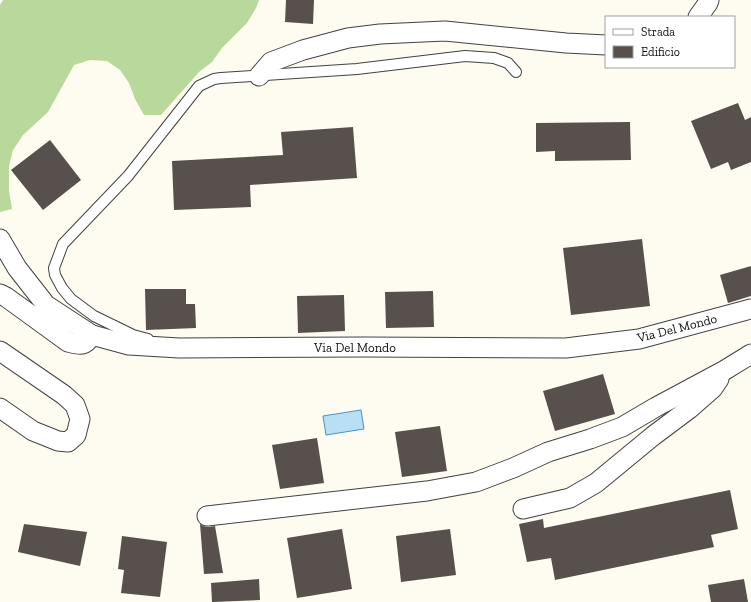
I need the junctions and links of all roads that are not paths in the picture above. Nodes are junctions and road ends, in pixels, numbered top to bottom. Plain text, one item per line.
1 (709, 0) edge
2 (699, 16) edge
3 (605, 45) edge
4 (516, 72) dead end
5 (259, 76) junction
6 (0, 239) edge
7 (0, 294) edge
8 (751, 310) edge
9 (92, 334) junction
10 (179, 348) junction
11 (0, 351) edge
12 (751, 354) edge
13 (725, 370) junction
14 (0, 408) edge
15 (523, 509) dead end
16 (207, 516) dead end

1 - 2 street
3 - 5 street
4 - 5 lane
5 - 10 lane
6 - 9 street, Via Del Mondo
7 - 9 street
8 - 10 street, Via Del Mondo
9 - 10 street, Via Del Mondo
11 - 14 street
12 - 13 street
13 - 15 street
13 - 16 street

